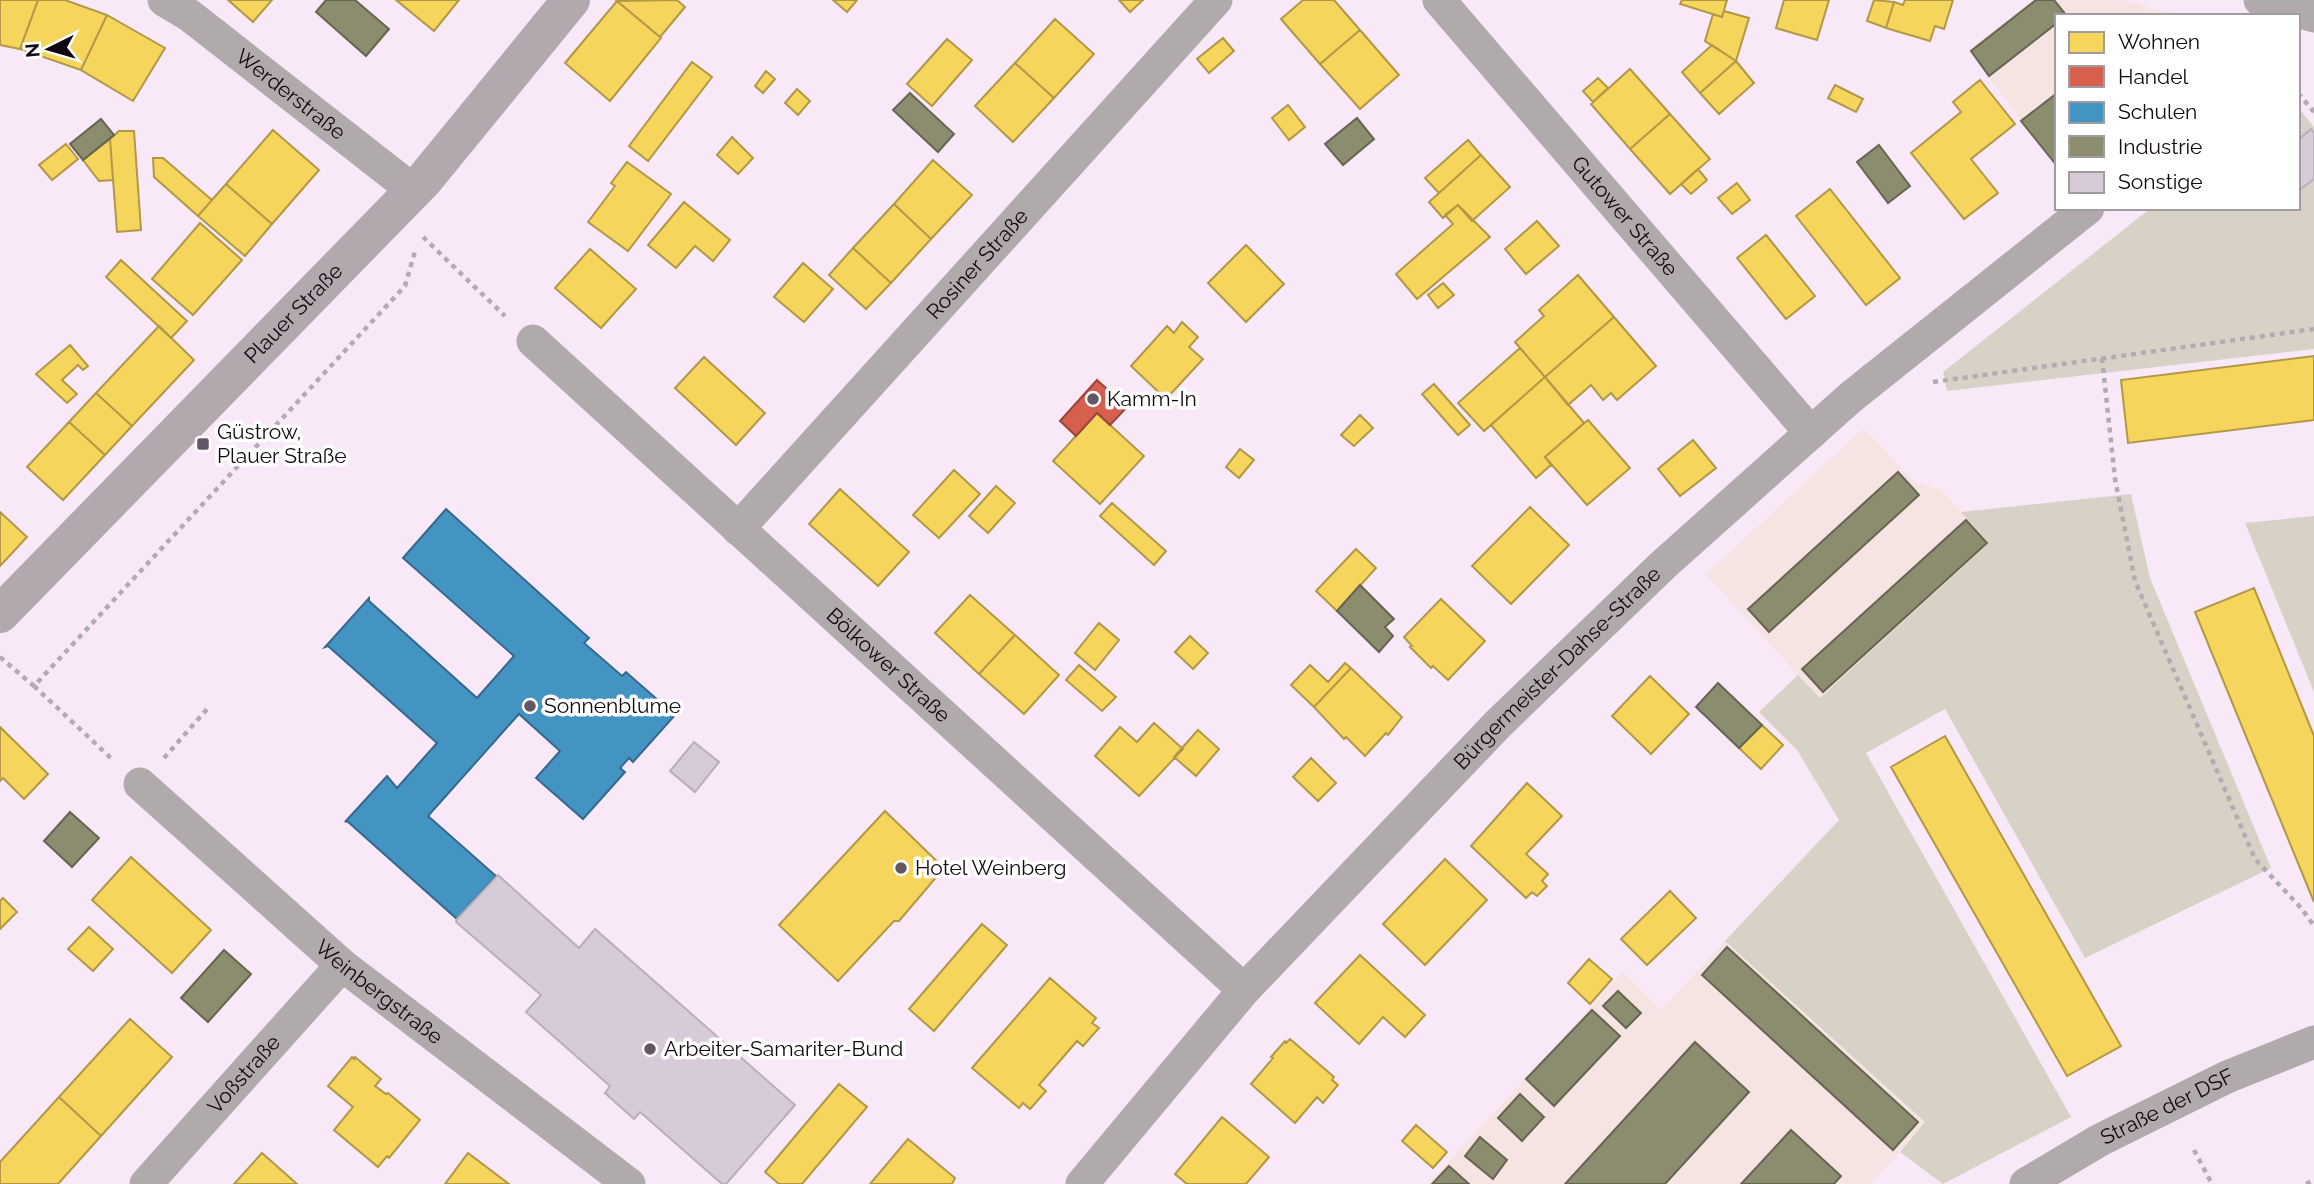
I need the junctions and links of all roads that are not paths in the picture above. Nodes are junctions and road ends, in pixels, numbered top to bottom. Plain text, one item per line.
1 (164, 0) edge
2 (571, 0) edge
3 (1216, 0) edge
4 (1439, 0) edge
5 (2260, 0) edge
6 (2314, 16) edge
7 (414, 191) junction
8 (2085, 210) edge
9 (533, 341) road end
10 (1811, 433) junction
11 (738, 529) junction
12 (0, 614) edge
13 (140, 784) dead end
14 (342, 965) junction
15 (1244, 990) junction
16 (2314, 1042) edge
17 (146, 1184) edge
18 (629, 1184) edge
19 (1082, 1184) edge
20 (2026, 1184) edge

1 - 7 street, Werderstraße
2 - 7 main road, Plauer Straße
3 - 11 street, Rosiner Straße
4 - 10 street, Gutower Straße
5 - 6 street
7 - 12 main road, Plauer Straße
8 - 10 street, Bürgermeister-Dahse-Straße
9 - 11 street, Bölkower Straße
10 - 15 street, Bürgermeister-Dahse-Straße
11 - 15 street, Bölkower Straße
13 - 14 street, Weinbergstraße
14 - 17 street, Voßstraße
14 - 18 street, Weinbergstraße
15 - 19 street, Bürgermeister-Dahse-Straße
16 - 20 street, Straße der DSF

